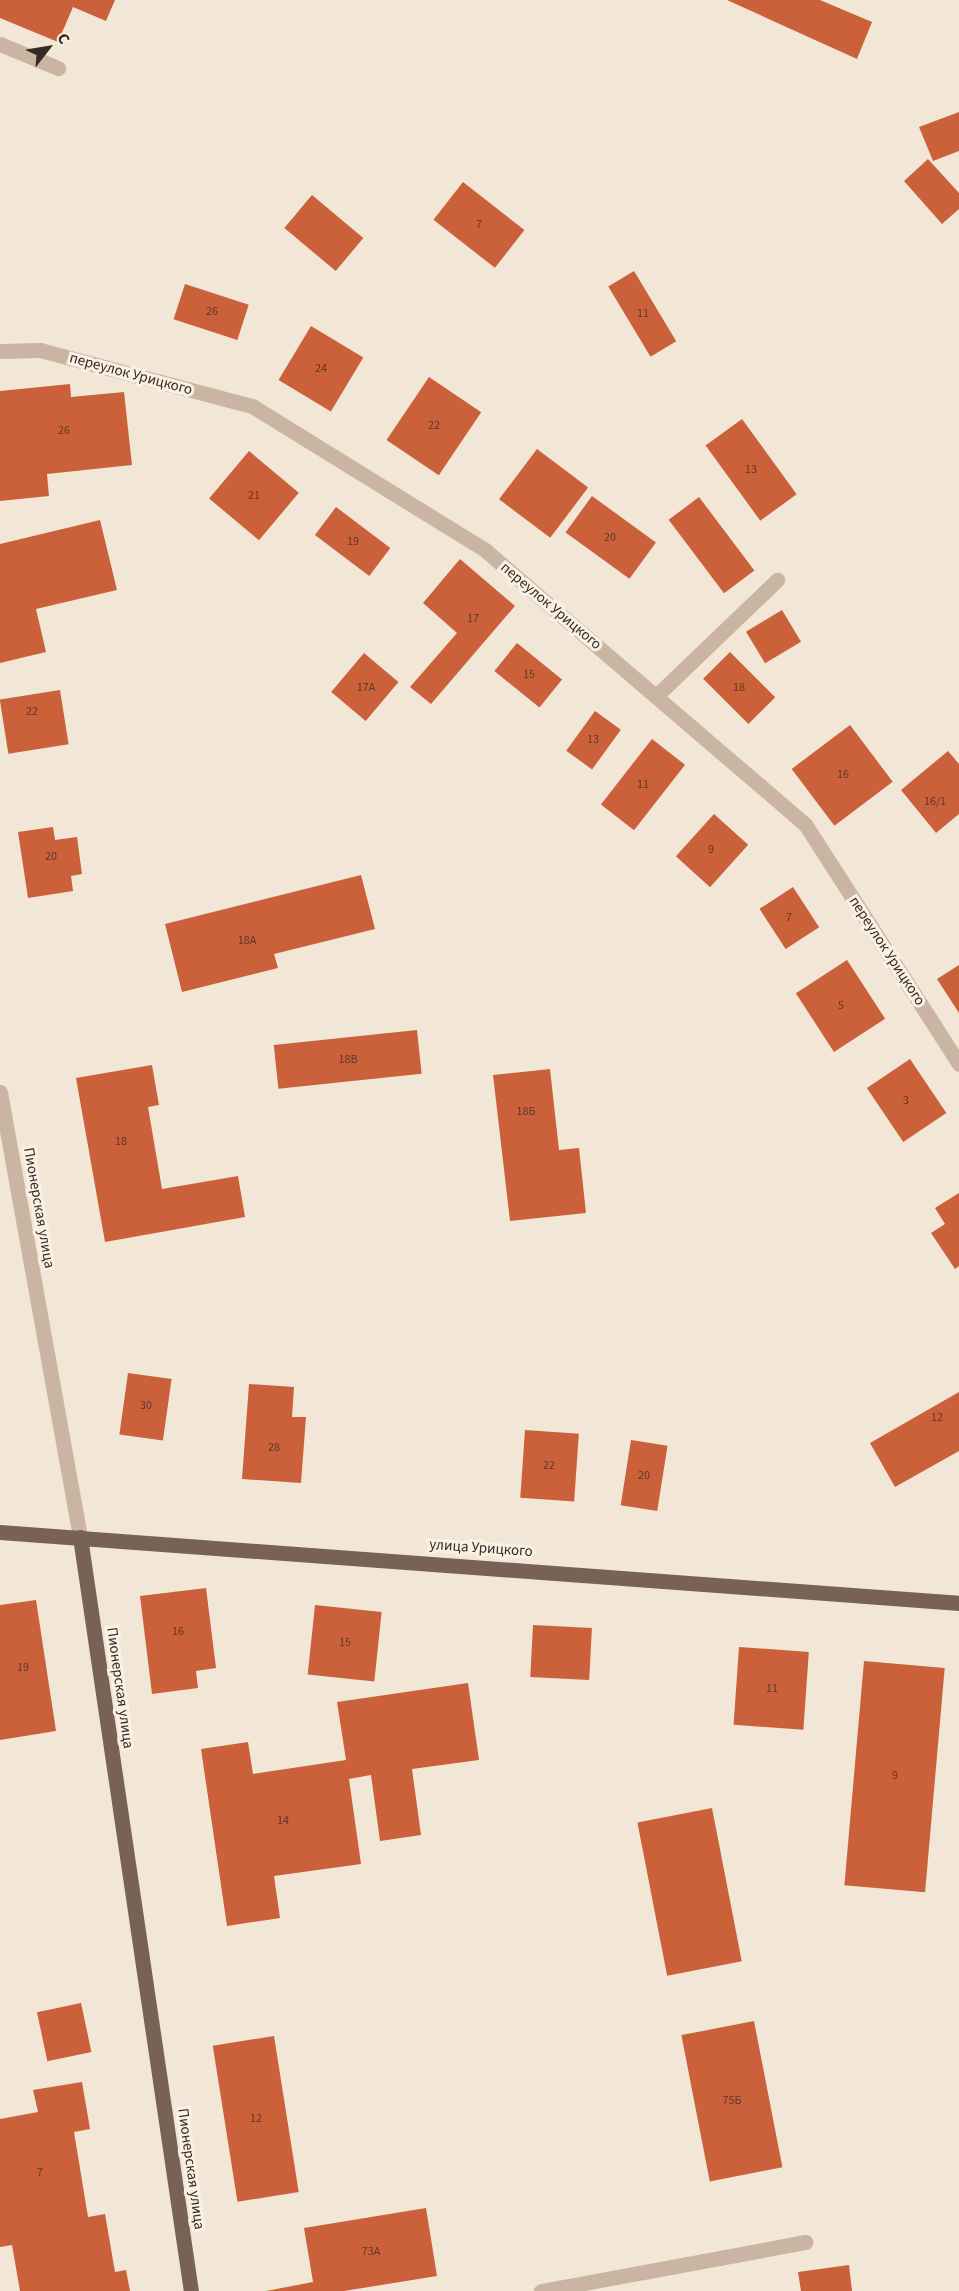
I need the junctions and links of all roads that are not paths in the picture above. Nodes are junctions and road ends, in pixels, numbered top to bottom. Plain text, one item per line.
1 (0, 44) edge
2 (58, 68) dead end
3 (0, 351) edge
4 (777, 580) dead end
5 (656, 696) junction
6 (959, 1064) edge
7 (0, 1092) edge
8 (0, 1532) edge
9 (80, 1537) junction
10 (959, 1603) edge
11 (806, 2242) dead end
12 (191, 2291) edge
13 (541, 2291) edge

1 - 2 street
3 - 5 street, переулок Урицкого
4 - 5 street
5 - 6 street, переулок Урицкого
7 - 9 street, Пионерская улица
8 - 9 main road, улица Урицкого
9 - 10 main road, улица Урицкого
9 - 12 main road, Пионерская улица
11 - 13 street

